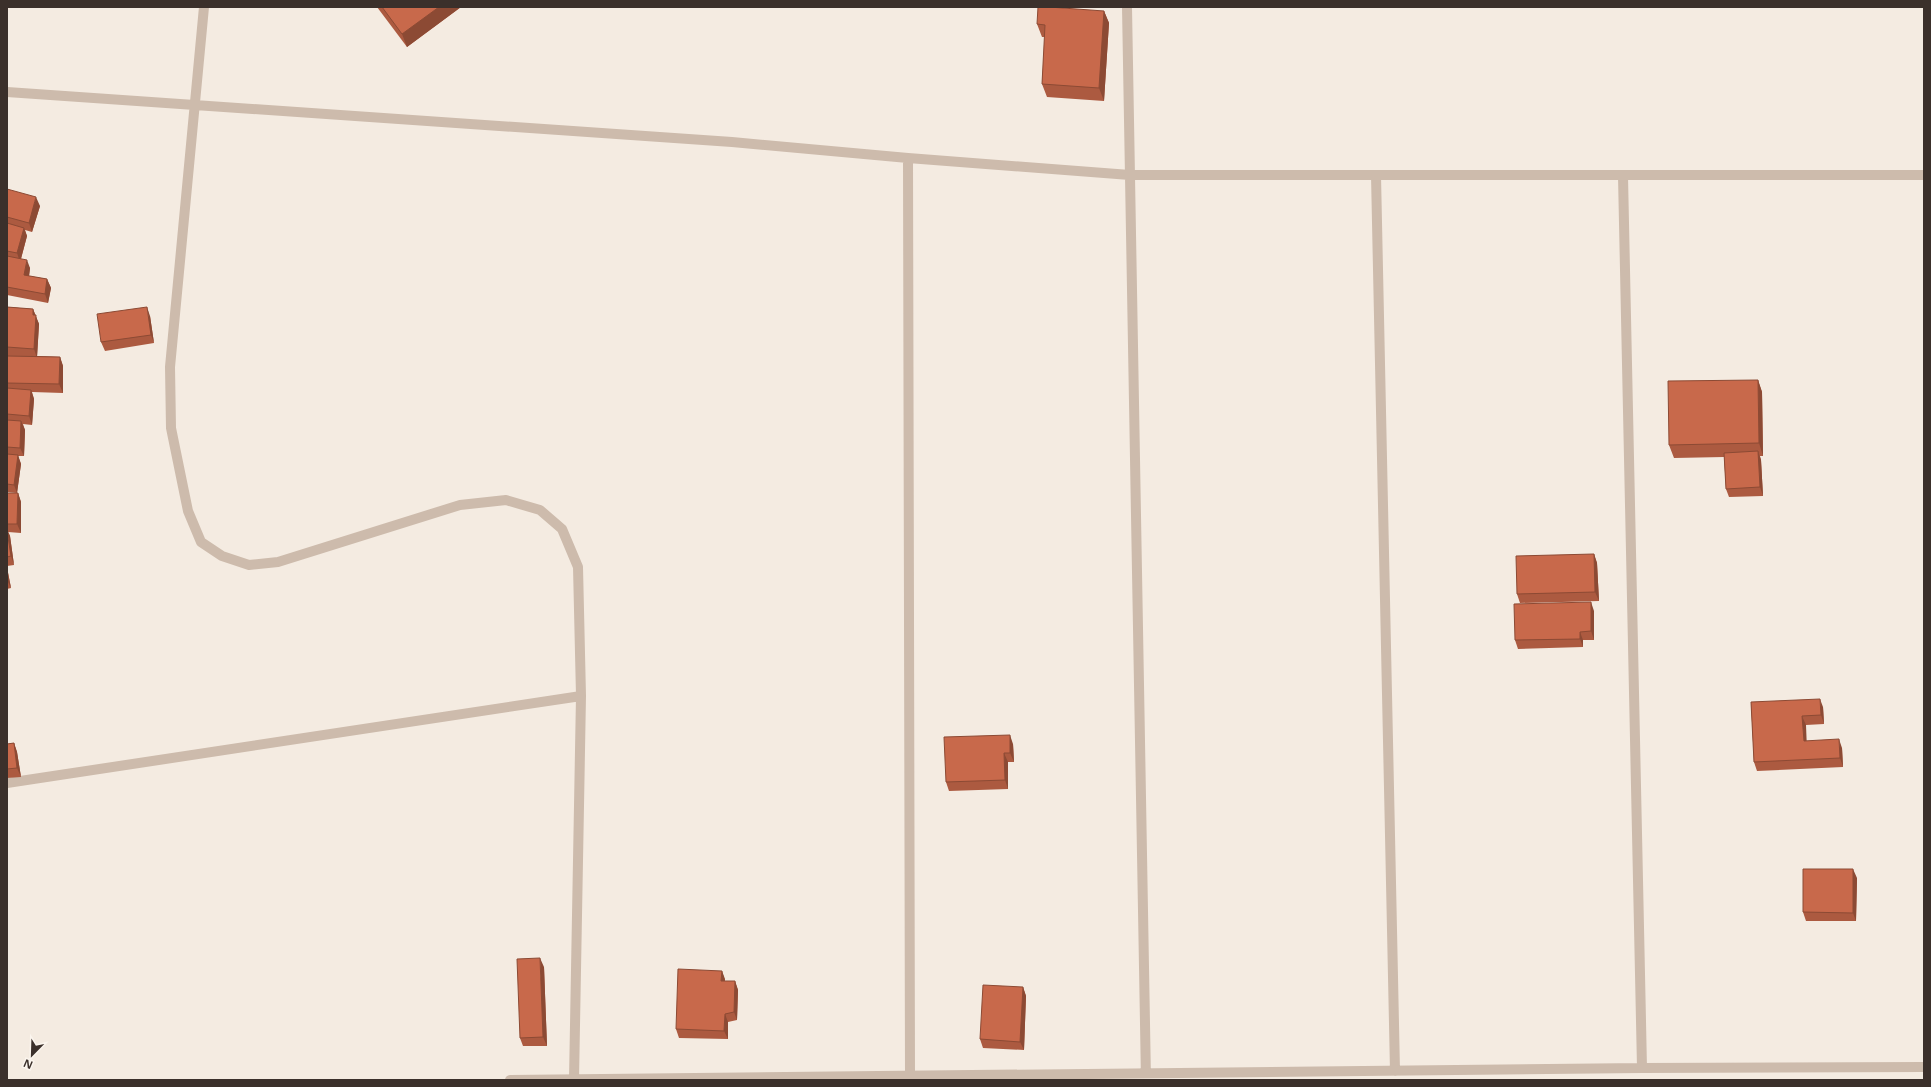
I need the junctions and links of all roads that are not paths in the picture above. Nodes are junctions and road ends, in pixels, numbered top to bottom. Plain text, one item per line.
1 (204, 7) edge
2 (1127, 7) edge
3 (7, 92) edge
4 (196, 105) junction
5 (908, 158) junction
6 (1130, 175) junction
7 (1376, 175) junction
8 (1924, 175) edge
9 (1623, 176) junction
10 (582, 696) junction
11 (7, 783) edge
12 (1642, 1068) junction
13 (1924, 1068) edge
14 (1395, 1071) junction
15 (910, 1076) junction
16 (1146, 1077) edge
17 (510, 1080) edge
18 (574, 1080) edge

1 - 4 street
2 - 6 street
3 - 4 street
4 - 5 street
4 - 10 street
5 - 6 street
5 - 15 street
6 - 7 street
6 - 16 street
7 - 9 street
7 - 14 street
8 - 9 street
9 - 12 street
10 - 11 street
10 - 18 street
12 - 13 street
12 - 14 street
14 - 16 street
15 - 16 street
15 - 18 street
17 - 18 street

